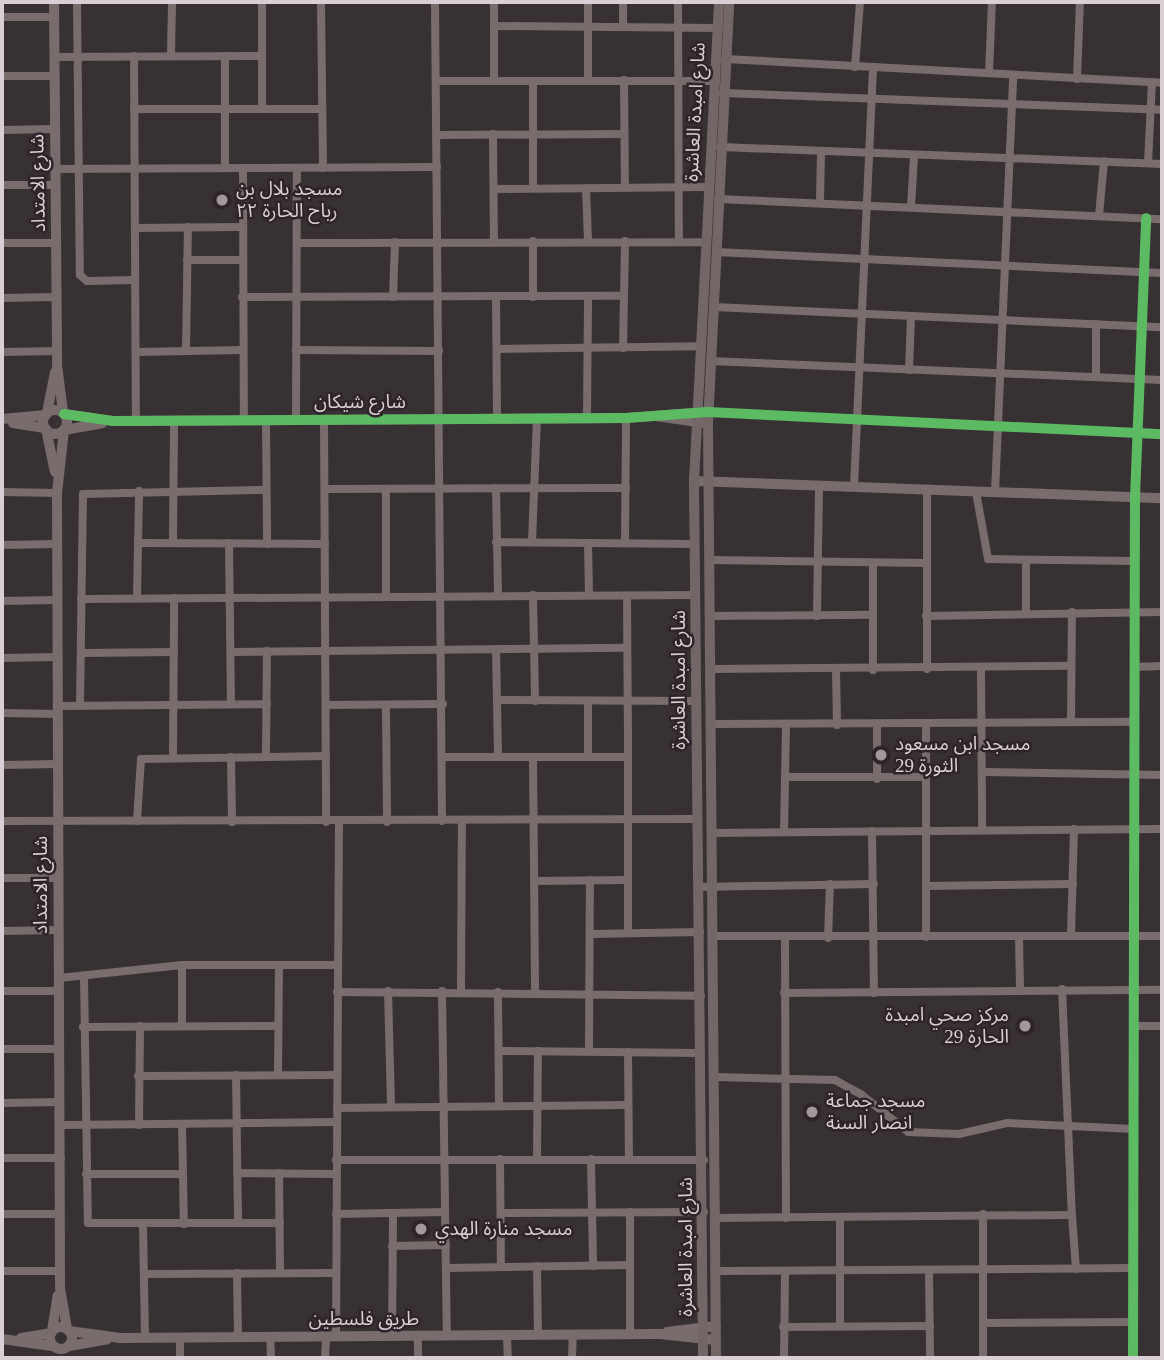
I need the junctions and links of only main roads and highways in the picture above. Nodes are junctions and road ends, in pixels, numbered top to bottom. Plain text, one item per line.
1 (719, 2) edge
2 (729, 2) edge
3 (703, 417) junction
4 (696, 686) junction
5 (710, 686) junction
6 (704, 1358) edge
7 (716, 1358) edge

1 - 3 main road, شارع امبدة العاشرة
2 - 3 main road, شارع امبدة العاشرة
3 - 4 main road, شارع امبدة العاشرة
3 - 5 main road, شارع امبدة العاشرة
4 - 5 main road
4 - 6 main road, شارع امبدة العاشرة
5 - 7 main road, شارع امبدة العاشرة

